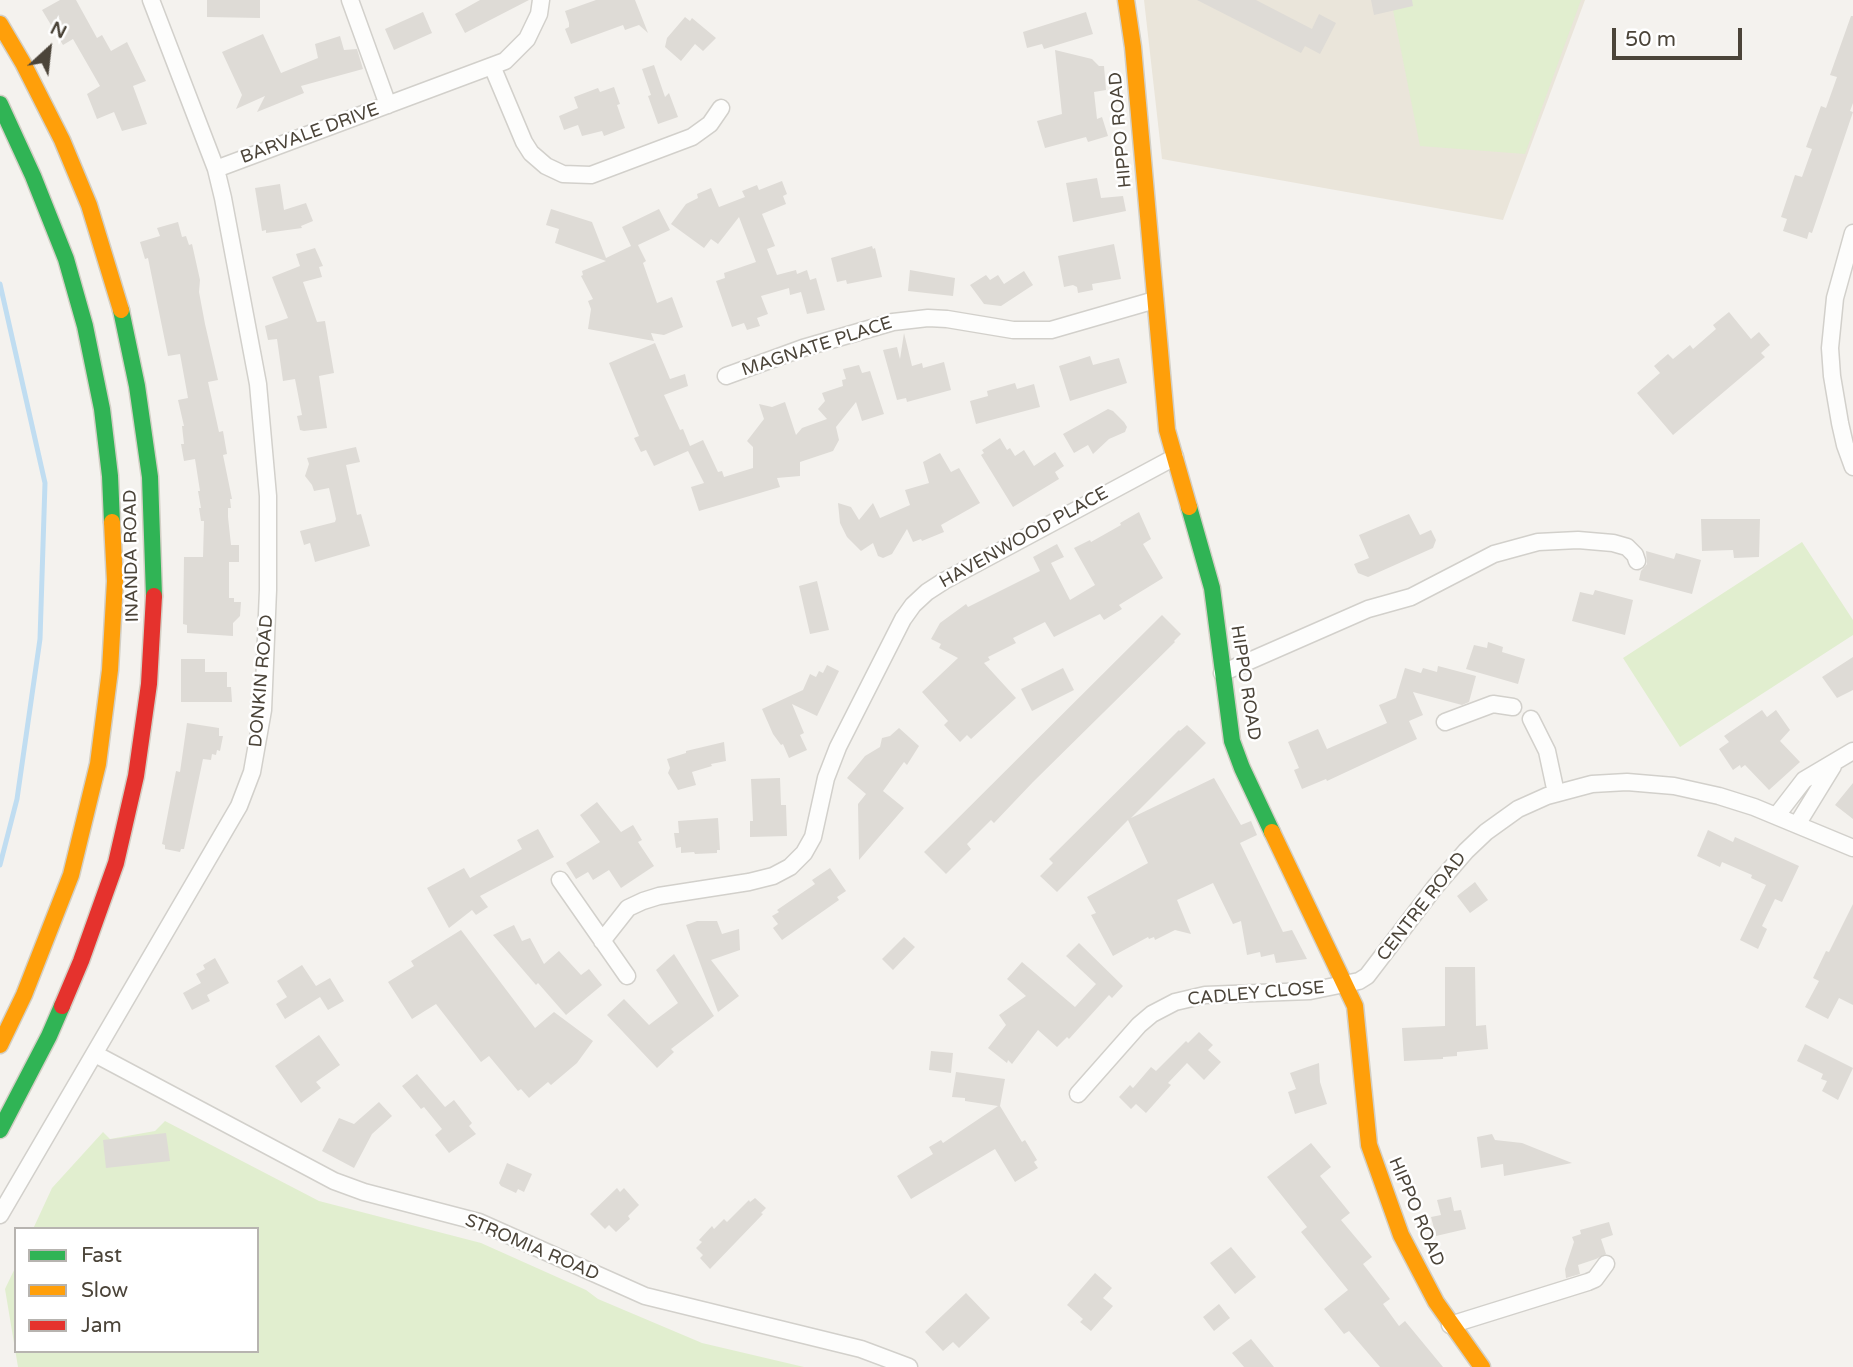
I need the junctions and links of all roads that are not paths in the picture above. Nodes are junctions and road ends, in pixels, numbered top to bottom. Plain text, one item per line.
1 (151, 0) edge
2 (350, 0) edge
3 (541, 0) edge
4 (1126, 0) edge
5 (0, 24) edge
6 (492, 66) junction
7 (0, 104) edge
8 (388, 105) junction
9 (721, 108) dead end
10 (216, 169) junction
11 (1853, 233) edge
12 (1155, 300) junction
13 (726, 376) dead end
14 (1175, 457) junction
15 (1853, 467) edge
16 (1637, 561) dead end
17 (1222, 673) junction
18 (1513, 708) dead end
19 (1531, 719) dead end
20 (1445, 722) dead end
21 (1853, 751) edge
22 (1836, 761) junction
23 (1556, 793) junction
24 (1777, 815) junction
25 (1798, 823) junction
26 (1853, 848) edge
27 (560, 880) dead end
28 (602, 941) junction
29 (627, 976) dead end
30 (1346, 983) junction
31 (5, 1030) edge
32 (0, 1045) edge
33 (95, 1054) junction
34 (1078, 1094) dead end
35 (1, 1128) edge
36 (0, 1215) edge
37 (1606, 1265) dead end
38 (1450, 1325) junction
39 (909, 1367) edge
40 (1482, 1367) edge

1 - 10 street
2 - 8 street
3 - 6 street, BARVALE DRIVE
4 - 12 main road, HIPPO ROAD
5 - 35 main road, INANDA ROAD
6 - 8 street, BARVALE DRIVE
6 - 9 street
7 - 31 main road, INANDA ROAD
8 - 10 street, BARVALE DRIVE
10 - 33 street, DONKIN ROAD
11 - 15 street
12 - 13 street, MAGNATE PLACE
12 - 14 main road, HIPPO ROAD
14 - 17 main road, HIPPO ROAD
14 - 28 street, HAVENWOOD PLACE
16 - 17 street
17 - 30 main road, HIPPO ROAD
18 - 20 street
19 - 23 street
21 - 22 street
22 - 24 street
22 - 25 street
23 - 24 street, CENTRE ROAD
23 - 30 street, CENTRE ROAD
24 - 25 street, CENTRE ROAD
25 - 26 street, CENTRE ROAD
27 - 28 street
28 - 29 street
30 - 34 street, CADLEY CLOSE
30 - 38 main road, HIPPO ROAD
31 - 32 main road, INANDA ROAD
33 - 36 street, DONKIN ROAD
33 - 39 street, STROMIA ROAD
37 - 38 street
38 - 40 main road, HIPPO ROAD

